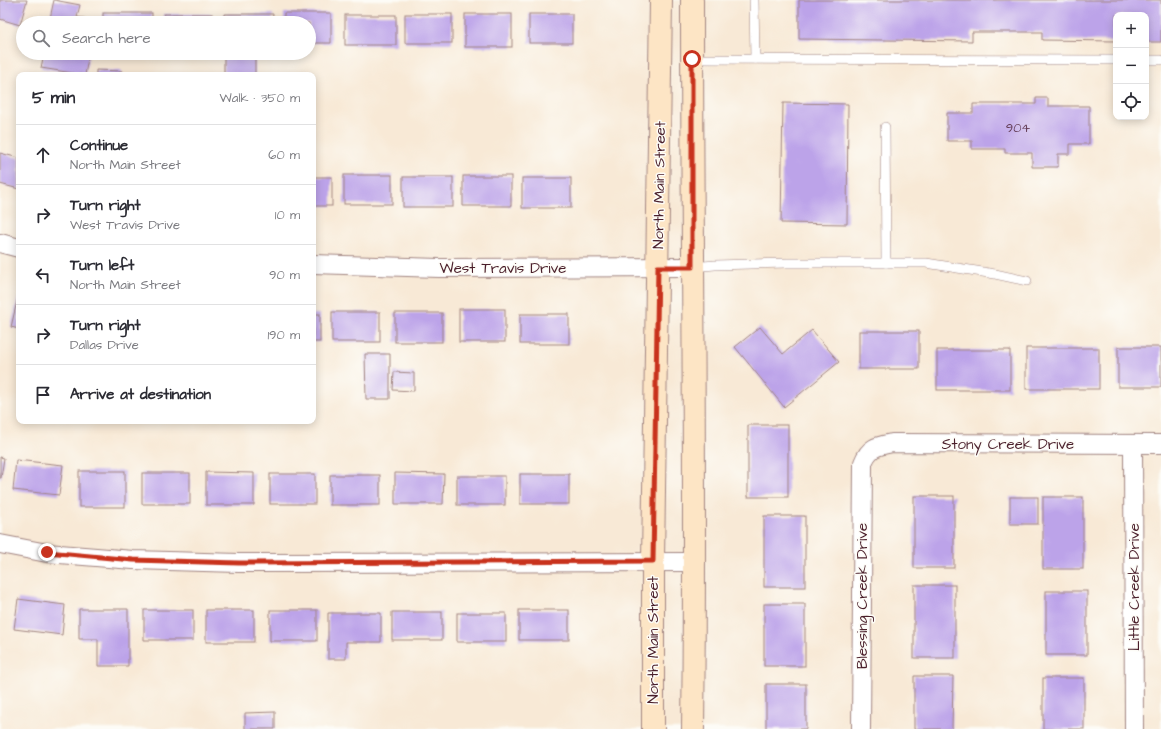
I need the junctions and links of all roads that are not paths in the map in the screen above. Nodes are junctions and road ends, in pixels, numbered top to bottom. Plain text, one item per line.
1 (661, 0) edge
2 (692, 0) edge
3 (754, 0) edge
4 (692, 59) junction
5 (755, 59) junction
6 (1113, 60) edge
7 (1149, 60) edge
8 (1161, 60) edge
9 (885, 127) dead end
10 (0, 243) edge
11 (16, 247) edge
12 (886, 263) junction
13 (316, 264) edge
14 (658, 267) junction
15 (692, 267) junction
16 (1027, 281) dead end
17 (1133, 444) junction
18 (1161, 444) edge
19 (863, 463) joint
20 (0, 544) edge
21 (653, 561) junction
22 (695, 562) junction
23 (653, 729) edge
24 (693, 729) edge
25 (861, 729) edge
26 (1134, 729) edge

1 - 14 main road, North Main Street
2 - 4 main road
3 - 5 lane
4 - 5 lane
4 - 15 main road
5 - 6 lane
7 - 8 lane
9 - 12 lane
10 - 11 street
12 - 15 lane
12 - 16 lane
13 - 14 street, West Travis Drive
14 - 15 street, West Travis Drive
14 - 21 main road, North Main Street
15 - 22 main road
17 - 18 street, Stony Creek Drive
17 - 19 street, Stony Creek Drive
17 - 26 street, Little Creek Drive
19 - 25 street, Blessing Creek Drive
20 - 21 street
21 - 22 street
21 - 23 main road, North Main Street
22 - 24 main road

